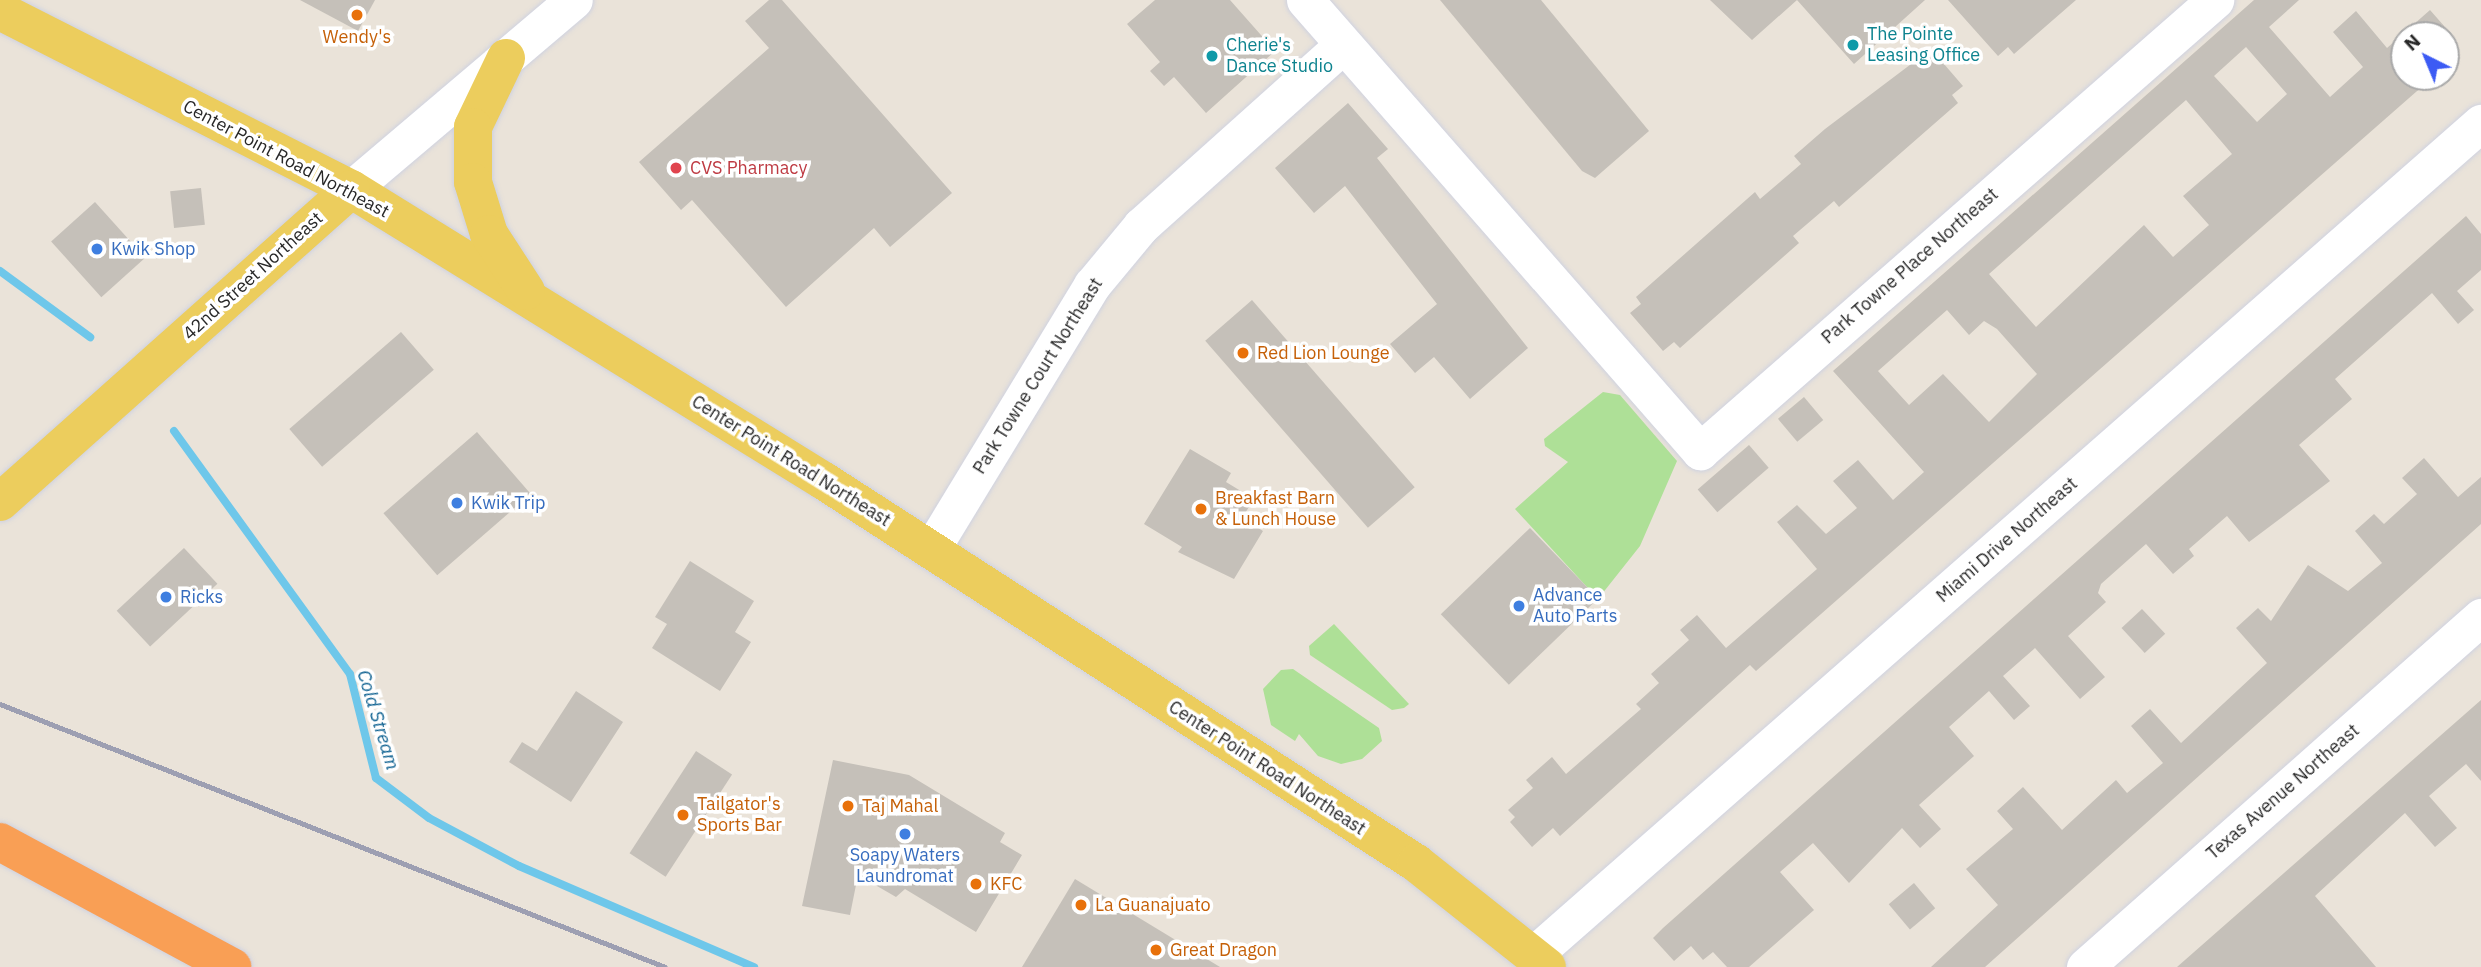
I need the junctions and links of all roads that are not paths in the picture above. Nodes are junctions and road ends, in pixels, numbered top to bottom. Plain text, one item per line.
1 (574, 0) edge
2 (1305, 0) edge
3 (2215, 0) edge
4 (0, 10) edge
5 (1343, 45) junction
6 (506, 58) junction
7 (2481, 123) edge
8 (351, 189) junction
9 (533, 302) junction
10 (0, 502) edge
11 (932, 548) junction
12 (2481, 617) edge
13 (0, 842) edge
14 (1539, 962) edge
15 (232, 967) edge
16 (2085, 967) edge

1 - 6 street, 42nd Street Northeast
2 - 5 street
3 - 5 street, Park Towne Place Northeast
4 - 8 main road, Center Point Road Northeast
5 - 11 street, Park Towne Court Northeast
6 - 8 street, 42nd Street Northeast
6 - 9 main road
7 - 14 street, Miami Drive Northeast
8 - 9 main road, Center Point Road Northeast
8 - 10 main road, 42nd Street Northeast
9 - 11 main road, Center Point Road Northeast
11 - 14 main road, Center Point Road Northeast
12 - 16 street, Texas Avenue Northeast
13 - 15 highway

